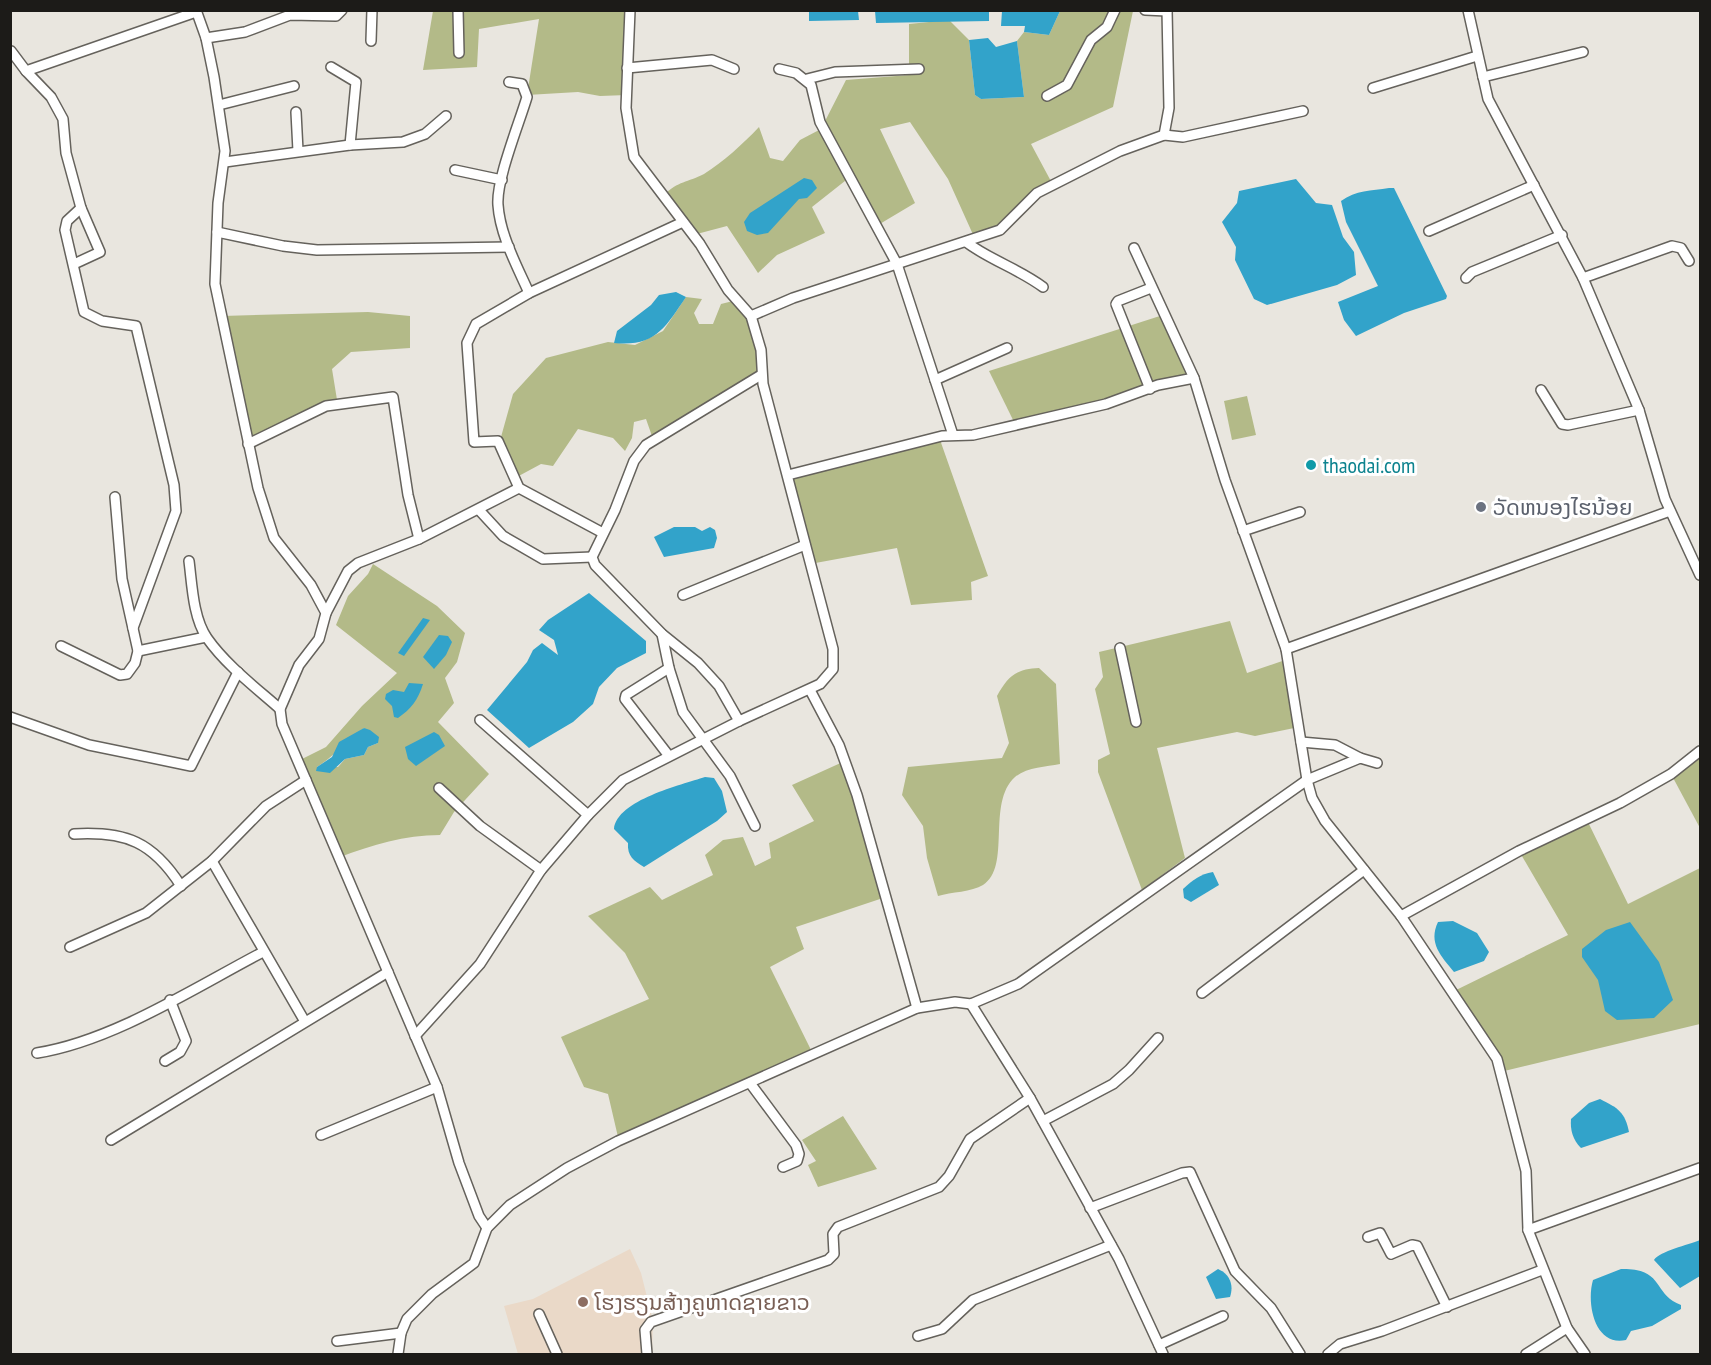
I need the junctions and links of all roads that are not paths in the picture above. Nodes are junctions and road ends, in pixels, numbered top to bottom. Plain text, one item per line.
1 (342, 10) edge
2 (372, 10) edge
3 (458, 10) edge
4 (630, 10) edge
5 (1115, 10) edge
6 (1145, 10) edge
7 (1468, 10) edge
8 (196, 11) edge
9 (1167, 11) edge
10 (206, 38) junction
11 (371, 41) dead end
12 (11, 51) edge
13 (1583, 52) dead end
14 (459, 53) dead end
15 (1477, 56) junction
16 (331, 67) dead end
17 (627, 68) junction
18 (734, 69) dead end
19 (779, 69) dead end
20 (919, 69) dead end
21 (26, 71) junction
22 (1483, 77) junction
23 (807, 79) junction
24 (509, 82) dead end
25 (294, 86) dead end
26 (1373, 88) dead end
27 (1047, 96) dead end
28 (219, 105) junction
29 (1303, 111) dead end
30 (296, 112) dead end
31 (446, 116) dead end
32 (1164, 135) junction
33 (350, 145) junction
34 (298, 151) junction
35 (225, 162) junction
36 (455, 170) dead end
37 (502, 180) junction
38 (1534, 185) junction
39 (81, 208) junction
40 (683, 222) junction
41 (1429, 231) dead end
42 (217, 232) junction
43 (1562, 235) junction
44 (966, 242) junction
45 (509, 247) junction
46 (1134, 248) dead end
47 (1689, 261) dead end
48 (74, 264) junction
49 (897, 264) junction
50 (1466, 278) dead end
51 (1582, 278) junction
52 (1042, 287) dead end
53 (1151, 288) junction
54 (529, 293) junction
55 (751, 316) junction
56 (1007, 348) dead end
57 (761, 375) junction
58 (1194, 378) junction
59 (935, 380) junction
60 (1150, 388) junction
61 (1541, 390) dead end
62 (1639, 410) junction
63 (953, 435) junction
64 (248, 444) junction
65 (788, 475) junction
66 (519, 488) junction
67 (116, 497) dead end
68 (479, 510) junction
69 (1670, 511) junction
70 (1300, 512) dead end
71 (1243, 531) junction
72 (603, 533) junction
73 (419, 539) junction
74 (805, 545) junction
75 (592, 557) junction
76 (189, 561) dead end
77 (1701, 575) edge
78 (683, 595) dead end
79 (326, 613) junction
80 (133, 628) junction
81 (662, 634) junction
82 (206, 637) junction
83 (61, 646) dead end
84 (1120, 648) dead end
85 (1286, 649) junction
86 (138, 651) junction
87 (669, 668) junction
88 (238, 672) junction
89 (810, 690) junction
90 (280, 709) junction
91 (10, 717) edge
92 (480, 720) dead end
93 (739, 721) junction
94 (1136, 722) dead end
95 (703, 739) junction
96 (1301, 742) junction
97 (1701, 751) edge
98 (669, 756) junction
99 (1360, 758) junction
100 (1377, 763) dead end
101 (306, 780) junction
102 (1306, 780) junction
103 (439, 788) dead end
104 (588, 815) junction
105 (755, 826) dead end
106 (74, 834) dead end
107 (212, 861) junction
108 (541, 870) junction
109 (1364, 870) junction
110 (181, 886) junction
111 (1401, 916) junction
112 (70, 947) dead end
113 (263, 952) junction
114 (388, 972) junction
115 (1202, 993) dead end
116 (170, 1000) junction
117 (971, 1004) junction
118 (917, 1008) junction
119 (304, 1020) junction
120 (415, 1035) junction
121 (1158, 1038) dead end
122 (37, 1053) dead end
123 (165, 1061) dead end
124 (750, 1083) junction
125 (437, 1087) junction
126 (1030, 1098) junction
127 (1043, 1120) junction
128 (321, 1135) dead end
129 (111, 1140) dead end
130 (783, 1167) dead end
131 (1701, 1168) edge
132 (1090, 1208) junction
133 (488, 1228) junction
134 (1528, 1230) junction
135 (1368, 1237) dead end
136 (1111, 1245) junction
137 (1542, 1270) junction
138 (1447, 1307) junction
139 (539, 1314) dead end
140 (1223, 1316) dead end
141 (1568, 1328) junction
142 (401, 1333) junction
143 (918, 1336) dead end
144 (337, 1341) dead end
145 (1159, 1345) junction
146 (398, 1354) edge
147 (557, 1354) edge
148 (647, 1354) edge
149 (1163, 1354) edge
150 (1300, 1354) edge
151 (1328, 1354) edge
152 (1526, 1354) edge
153 (1585, 1354) edge

1 - 10 street
2 - 11 street
3 - 14 street
4 - 17 street
5 - 27 street
6 - 9 street
7 - 15 street
8 - 10 street
8 - 21 street
9 - 32 street
10 - 28 street
12 - 21 street
13 - 22 street
15 - 22 street
15 - 26 street
16 - 33 street
17 - 18 street
17 - 40 street
19 - 23 street
20 - 23 street
21 - 39 street
22 - 38 street
23 - 49 street
24 - 37 street
25 - 28 street
28 - 35 street
29 - 32 street
30 - 34 street
31 - 33 street
32 - 44 street
33 - 34 street
34 - 35 street
35 - 42 street
36 - 37 street
37 - 45 street
38 - 41 street
38 - 43 street
39 - 48 street
39 - 48 street
40 - 54 street
40 - 55 street
42 - 45 street
42 - 64 street
43 - 50 street
43 - 51 street
44 - 49 street
44 - 52 street
45 - 54 street
46 - 53 street
47 - 51 street
48 - 80 street
49 - 55 street
49 - 59 street
51 - 62 street
53 - 58 street
53 - 60 street
54 - 66 street
55 - 57 street
56 - 59 street
57 - 65 street
57 - 72 street
58 - 60 street
58 - 71 street
59 - 63 street
60 - 63 street
61 - 62 street
62 - 69 street
63 - 65 street
64 - 73 street
64 - 79 street
65 - 74 street
66 - 68 street
66 - 72 street
67 - 80 street
68 - 73 street
68 - 75 street
69 - 77 street
69 - 85 street
70 - 71 street
71 - 85 street
72 - 75 street
73 - 79 street
74 - 78 street
74 - 89 street
75 - 81 street
76 - 82 street
79 - 90 street
80 - 86 street
81 - 87 street
81 - 93 street
82 - 86 street
82 - 88 street
83 - 86 street
84 - 94 street
85 - 96 street
87 - 95 street
87 - 98 street
88 - 90 street
88 - 91 street
89 - 93 street
89 - 118 street
90 - 101 street
92 - 104 street
93 - 95 street
95 - 98 street
95 - 105 street
96 - 99 street
96 - 102 street
97 - 111 street
98 - 104 street
99 - 100 street
99 - 102 street
101 - 107 street
101 - 114 street
102 - 109 street
102 - 117 street
103 - 108 street
104 - 108 street
106 - 110 street
107 - 110 street
107 - 113 street
108 - 120 street
109 - 111 street
109 - 115 street
110 - 112 street
111 - 134 street
113 - 116 street
113 - 119 street
114 - 119 street
114 - 120 street
116 - 122 street
116 - 123 street
117 - 118 street
117 - 126 street
118 - 124 street
119 - 129 street
120 - 125 street
121 - 127 street
124 - 130 street
124 - 133 street
125 - 128 street
125 - 133 street
126 - 127 street
126 - 148 street
127 - 132 street
131 - 134 street
132 - 136 street
132 - 150 street
133 - 142 street
134 - 137 street
135 - 138 street
136 - 143 street
136 - 145 street
137 - 138 street
137 - 141 street
138 - 151 street
139 - 147 street
140 - 145 street
141 - 152 street
141 - 153 street
142 - 144 street
142 - 146 street
145 - 149 street

